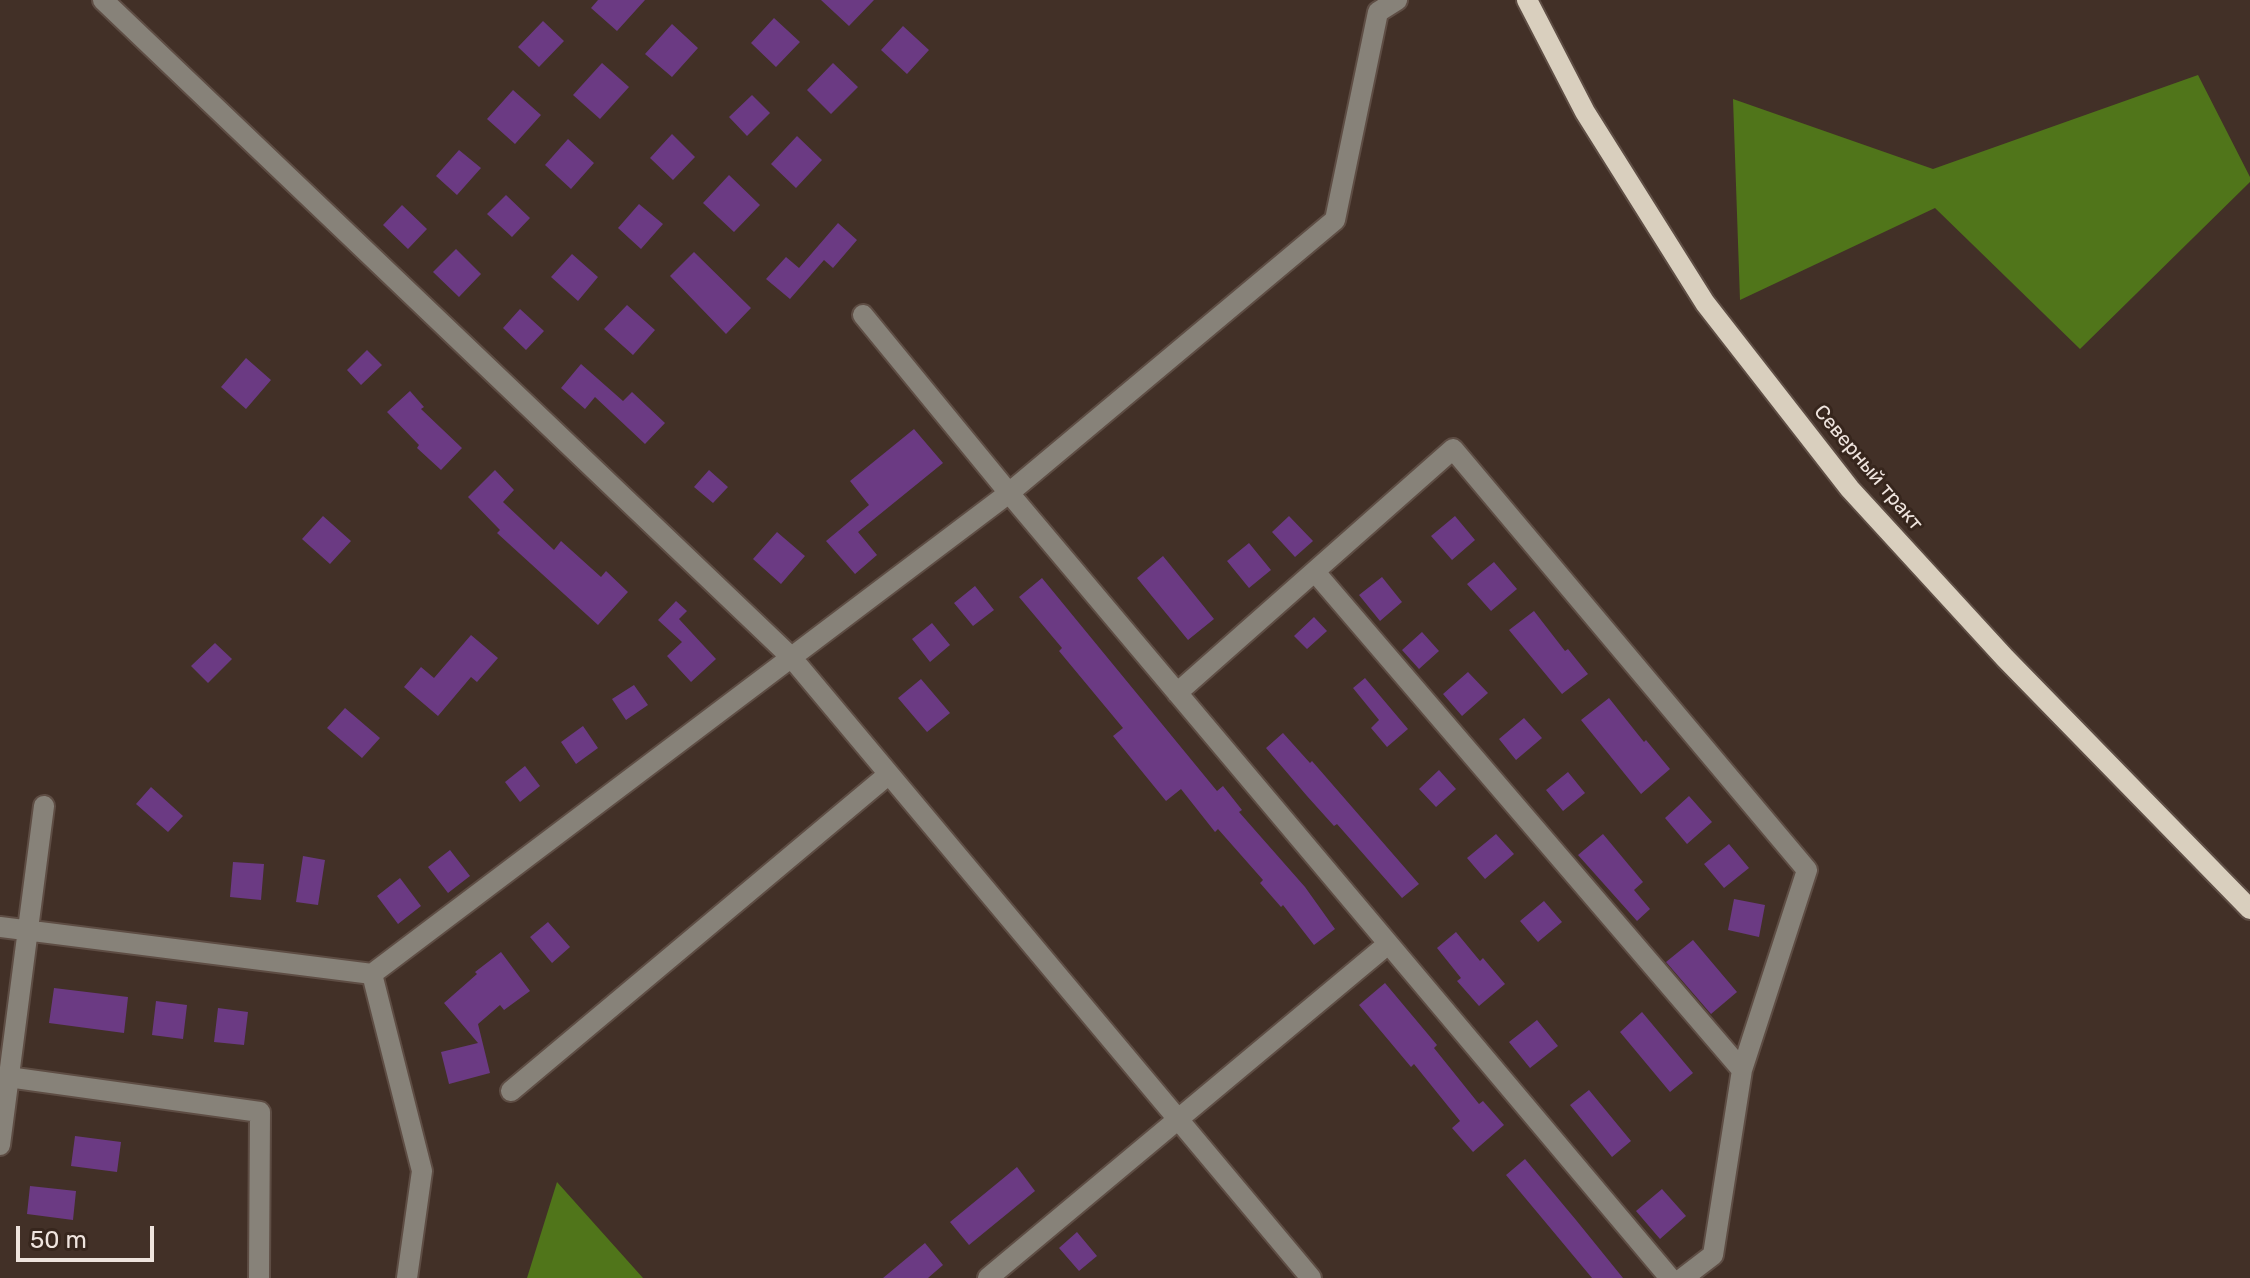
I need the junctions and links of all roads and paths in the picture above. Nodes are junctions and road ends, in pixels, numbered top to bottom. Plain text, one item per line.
1 (103, 0) edge
2 (1397, 0) edge
3 (1527, 0) edge
4 (863, 315) dead end
5 (1009, 493) junction
6 (1315, 572) junction
7 (791, 657) junction
8 (1177, 693) junction
9 (889, 774) junction
10 (44, 806) dead end
11 (2250, 909) edge
12 (0, 927) edge
13 (29, 931) junction
14 (1388, 944) junction
15 (372, 974) junction
16 (1742, 1070) junction
17 (8, 1077) junction
18 (511, 1091) dead end
19 (1178, 1119) junction
20 (0, 1145) edge
21 (259, 1278) edge
22 (407, 1278) edge
23 (988, 1278) edge
24 (1311, 1278) edge
25 (1670, 1278) edge
26 (1683, 1278) edge

1 - 7 street
2 - 5 street
3 - 11 main road, Северный тракт
4 - 5 street
5 - 7 street
5 - 8 street
6 - 8 street
6 - 16 street
6 - 16 street
7 - 9 street
7 - 15 street
8 - 14 street
9 - 18 street
9 - 19 street
10 - 13 street
12 - 13 street
13 - 15 street
13 - 17 street
14 - 19 street
14 - 25 street
15 - 22 street
16 - 26 street
17 - 20 street
17 - 21 street
19 - 23 street
19 - 24 street

